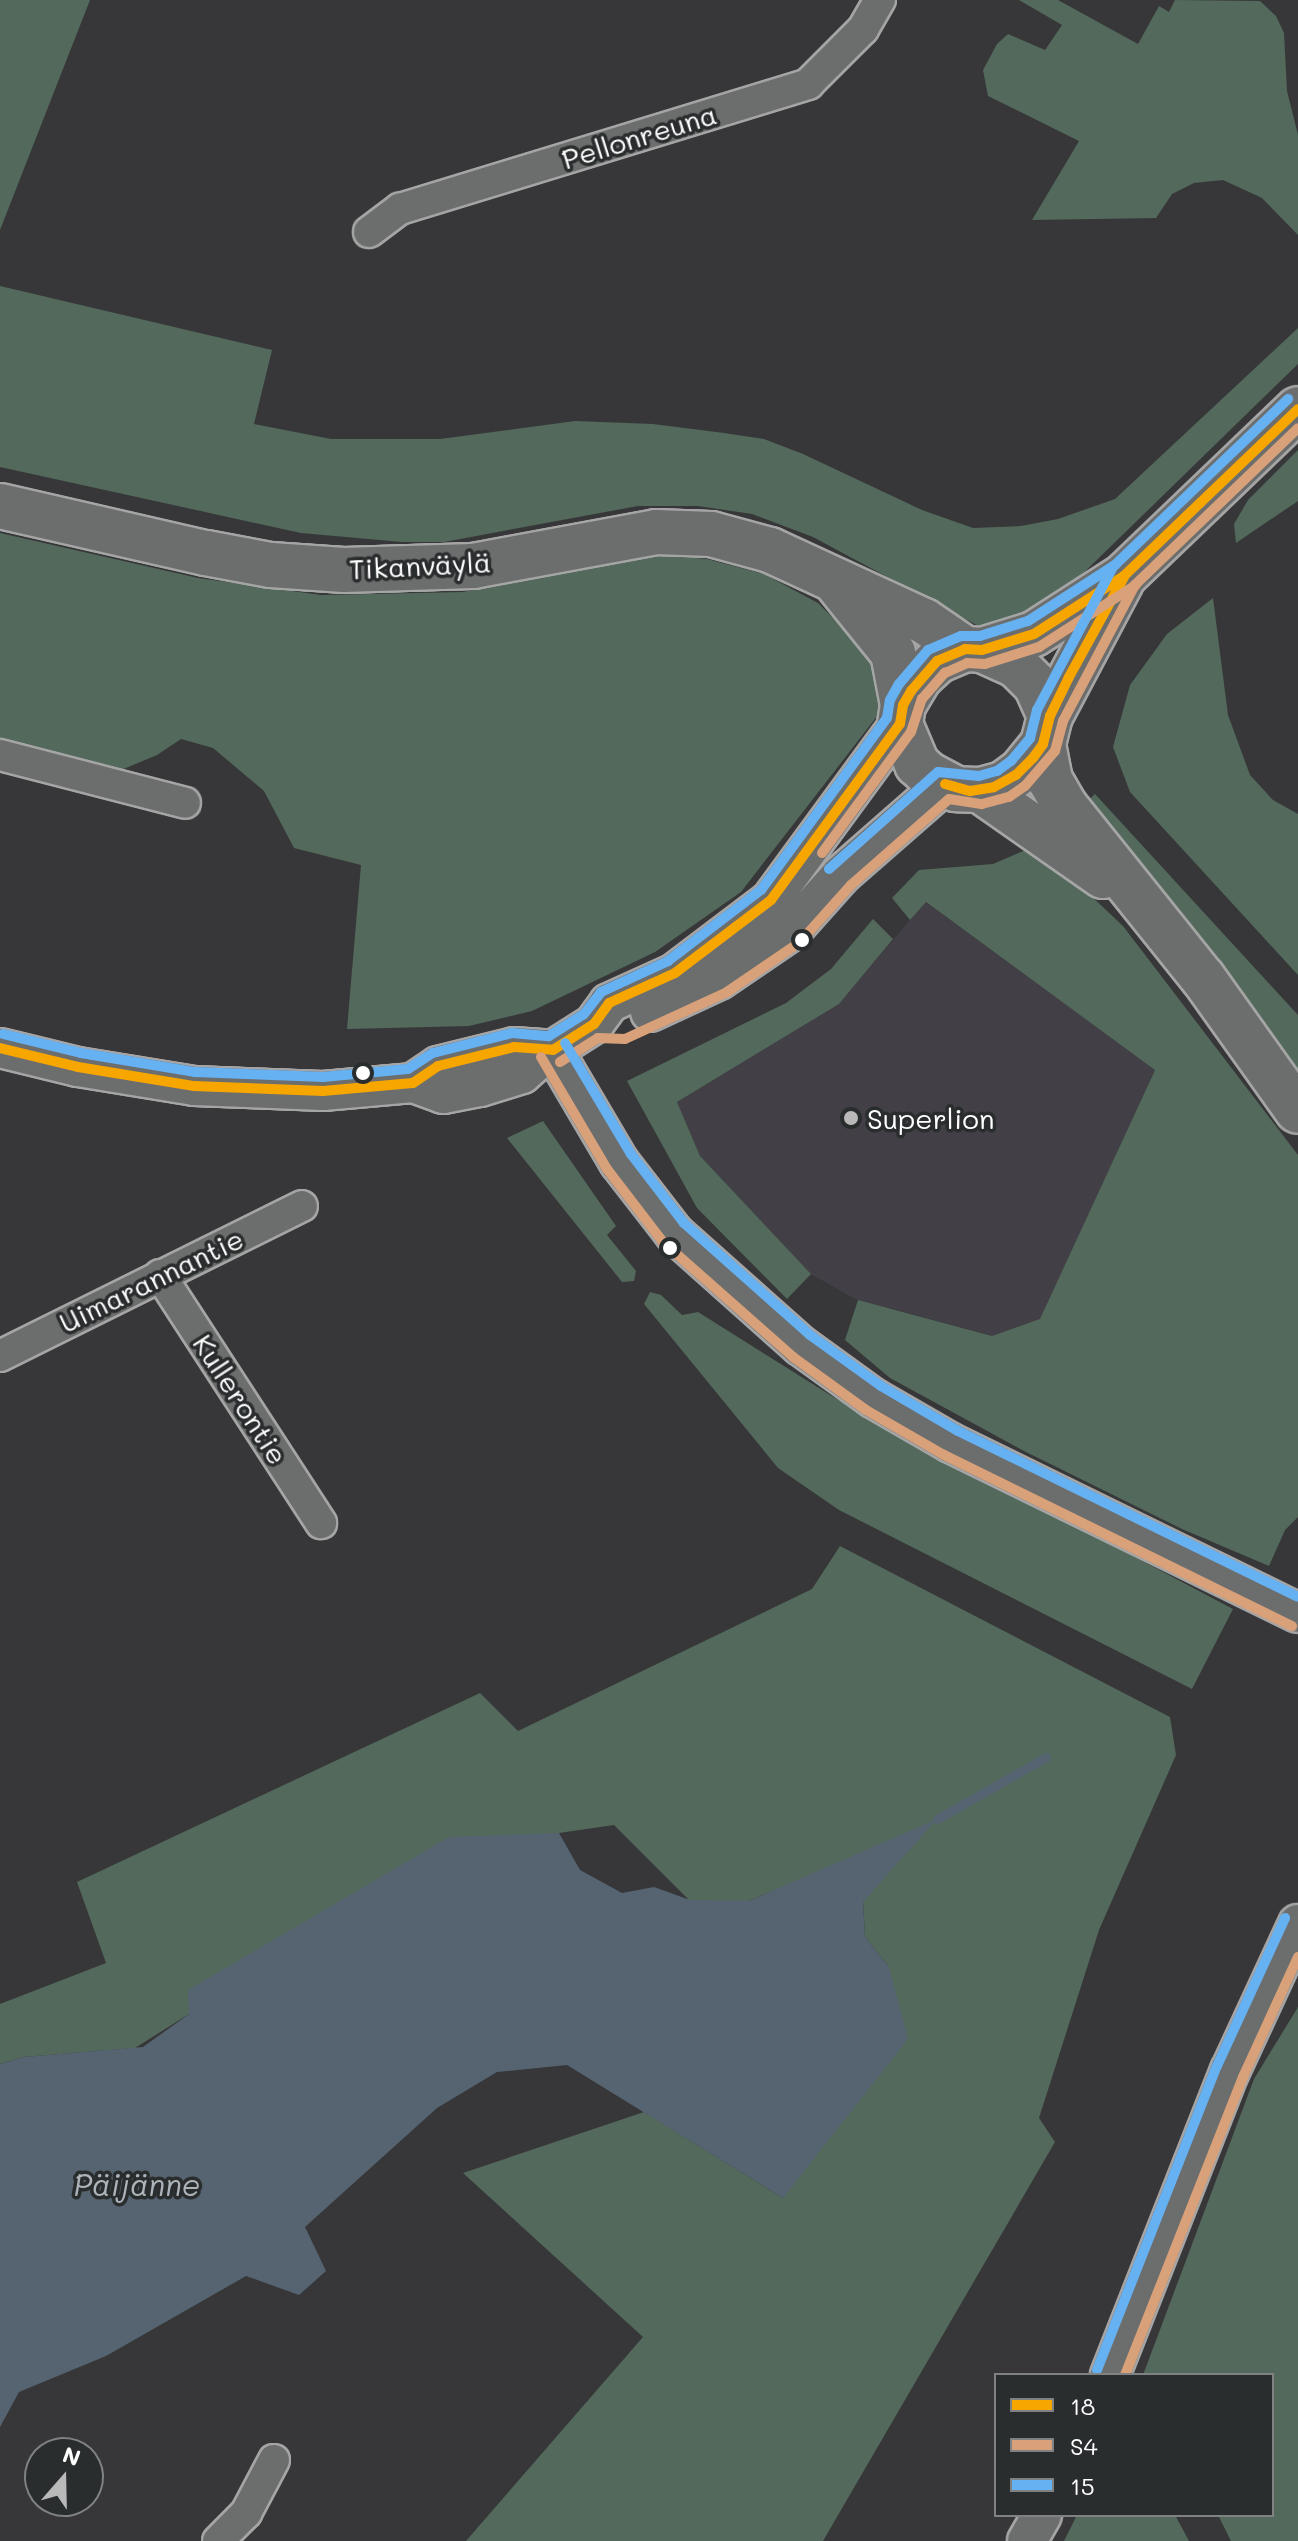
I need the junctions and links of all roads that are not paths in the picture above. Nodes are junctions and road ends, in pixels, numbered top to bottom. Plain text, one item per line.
1 (880, 0) edge
2 (369, 232) dead end
3 (1298, 409) edge
4 (0, 506) edge
5 (1124, 576) junction
6 (835, 581) junction
7 (974, 649) junction
8 (902, 715) junction
9 (1047, 730) junction
10 (0, 755) edge
11 (962, 787) junction
12 (185, 803) dead end
13 (1143, 904) junction
14 (594, 1024) junction
15 (0, 1048) edge
16 (549, 1052) junction
17 (1298, 1111) edge
18 (302, 1206) dead end
19 (160, 1275) junction
20 (0, 1356) edge
21 (321, 1523) dead end
22 (1298, 1613) edge
23 (1298, 1924) edge
24 (1111, 2373) edge
25 (274, 2460) dead end
26 (1041, 2517) edge
27 (218, 2541) edge
28 (1027, 2541) edge

1 - 2 street, Pellonreuna
3 - 5 main road
4 - 6 main road, Tikanväylä
5 - 7 main road
5 - 9 main road
6 - 7 main road, Tikanväylä
6 - 8 main road, Tikanväylä
7 - 8 main road
7 - 9 main road
8 - 11 main road
8 - 14 street
9 - 11 main road
9 - 13 main road
10 - 12 street
11 - 13 main road
11 - 14 street
13 - 17 main road
14 - 16 street
15 - 16 street
16 - 22 street
18 - 19 street, Uimarannantie
19 - 20 street, Uimarannantie
19 - 21 street, Kullerontie
23 - 24 street
25 - 27 street
26 - 28 street

